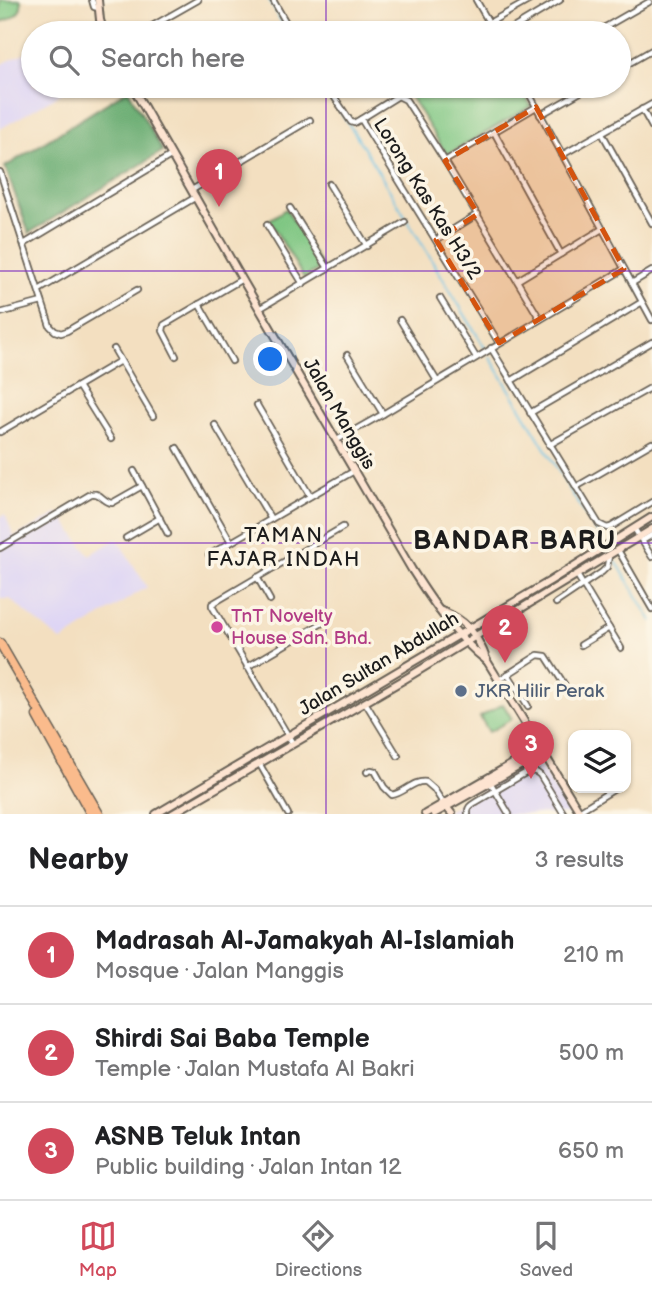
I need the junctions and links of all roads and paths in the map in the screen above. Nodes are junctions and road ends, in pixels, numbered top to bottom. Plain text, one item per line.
1 (92, 0) edge
2 (198, 0) edge
3 (273, 0) edge
4 (476, 0) edge
5 (530, 0) edge
6 (560, 0) edge
7 (648, 1) edge
8 (98, 4) edge
9 (652, 8) edge
10 (161, 21) edge
11 (285, 21) edge
12 (488, 21) edge
13 (493, 21) edge
14 (525, 21) edge
15 (615, 21) edge
16 (652, 50) edge
17 (631, 62) edge
18 (139, 98) edge
19 (335, 98) edge
20 (395, 98) edge
21 (404, 98) edge
22 (531, 98) edge
23 (570, 98) edge
24 (652, 104) edge
25 (536, 107) junction
26 (642, 109) junction
27 (540, 115) junction
28 (361, 119) junction
29 (310, 120) dead end
30 (652, 127) edge
31 (494, 132) junction
32 (602, 133) junction
33 (172, 155) junction
34 (562, 155) junction
35 (445, 161) junction
36 (0, 172) edge
37 (328, 184) dead end
38 (194, 193) junction
39 (290, 208) dead end
40 (478, 214) junction
41 (405, 222) dead end
42 (652, 223) edge
43 (267, 225) dead end
44 (602, 229) junction
45 (436, 240) junction
46 (24, 244) junction
47 (367, 246) junction
48 (561, 254) junction
49 (328, 268) junction
50 (624, 270) junction
51 (652, 271) edge
52 (242, 279) junction
53 (518, 280) junction
54 (632, 283) junction
55 (303, 284) junction
56 (39, 290) junction
57 (137, 290) dead end
58 (440, 298) dead end
59 (42, 302) junction
60 (642, 302) junction
61 (199, 304) junction
62 (259, 309) junction
63 (0, 313) edge
64 (540, 319) junction
65 (400, 320) dead end
66 (652, 320) edge
67 (652, 342) edge
68 (499, 343) junction
69 (491, 348) junction
70 (114, 349) dead end
71 (348, 355) dead end
72 (176, 356) dead end
73 (477, 357) junction
74 (120, 361) junction
75 (232, 361) dead end
76 (511, 381) junction
77 (437, 382) junction
78 (78, 386) junction
79 (652, 387) edge
80 (257, 405) dead end
81 (530, 413) junction
82 (383, 414) junction
83 (153, 416) dead end
84 (215, 425) dead end
85 (0, 432) edge
86 (111, 439) dead end
87 (337, 440) junction
88 (652, 443) edge
89 (550, 445) junction
90 (177, 448) dead end
91 (134, 471) dead end
92 (355, 471) junction
93 (142, 486) junction
94 (576, 487) junction
95 (310, 496) junction
96 (652, 502) edge
97 (639, 510) junction
98 (160, 518) junction
99 (271, 519) junction
100 (649, 519) edge
101 (343, 527) dead end
102 (634, 528) junction
103 (652, 528) edge
104 (169, 534) dead end
105 (652, 535) edge
106 (126, 538) dead end
107 (641, 538) junction
108 (230, 542) junction
109 (0, 548) edge
110 (618, 550) junction
111 (209, 555) dead end
112 (609, 555) junction
113 (652, 557) edge
114 (585, 559) junction
115 (560, 575) junction
116 (577, 575) junction
117 (257, 577) junction
118 (583, 586) junction
119 (270, 600) dead end
120 (556, 603) dead end
121 (439, 610) junction
122 (652, 610) edge
123 (329, 619) dead end
124 (470, 628) junction
125 (609, 628) junction
126 (460, 634) junction
127 (476, 636) junction
128 (0, 642) edge
129 (467, 642) junction
130 (581, 645) dead end
131 (621, 648) dead end
132 (0, 653) edge
133 (487, 661) junction
134 (247, 667) junction
135 (508, 674) junction
136 (499, 680) junction
137 (564, 684) dead end
138 (365, 702) junction
139 (528, 706) dead end
140 (288, 736) junction
141 (293, 744) junction
142 (542, 751) junction
143 (398, 756) dead end
144 (258, 763) junction
145 (367, 772) dead end
146 (489, 780) junction
147 (495, 790) junction
148 (608, 793) edge
149 (446, 809) edge
150 (580, 812) edge
151 (91, 814) edge
152 (99, 814) edge
153 (156, 814) edge
154 (172, 814) edge
155 (288, 814) edge
156 (425, 814) edge
157 (434, 814) edge
158 (468, 814) edge
159 (509, 814) edge
160 (564, 814) edge

1 - 8 street
2 - 10 street
3 - 11 street
4 - 12 street
5 - 13 street
6 - 14 street
7 - 9 street
7 - 15 street
16 - 17 street
18 - 33 main road, Jalan Manggis
19 - 28 street
20 - 28 street, Lorong Kas Kas H3/2
21 - 35 street, Lorong Kas Kas H3/2
22 - 25 street
23 - 27 street
24 - 26 street
25 - 27 street
25 - 31 street
26 - 30 street
26 - 32 street
27 - 34 street
28 - 45 street, Lorong Kas Kas H3/2
29 - 38 street
31 - 35 street
31 - 48 street
32 - 34 street
32 - 42 street
33 - 38 main road, Jalan Manggis
33 - 46 street
34 - 44 street
35 - 40 street, Lorong Kas Kas H3/2
36 - 46 street
37 - 47 street
38 - 52 main road, Jalan Manggis
38 - 56 street
39 - 49 street
40 - 45 street
40 - 53 street, Lorong Kas Kas H3/2
41 - 47 street
43 - 55 street
44 - 48 street
44 - 50 street
45 - 68 street, Lorong Kas Kas H3/2
46 - 56 street
47 - 49 street
48 - 53 street
49 - 55 street
50 - 54 street
50 - 64 street
51 - 54 street
52 - 61 street
52 - 62 main road, Jalan Manggis
53 - 64 street, Lorong Kas Kas H3/2
54 - 60 street
55 - 62 street
56 - 59 street
57 - 59 street
58 - 73 street
59 - 63 street
60 - 66 street
60 - 76 street
61 - 72 street
61 - 75 street
62 - 87 main road, Jalan Manggis
64 - 68 street
65 - 77 street
67 - 81 street
68 - 69 street
69 - 73 street
69 - 76 street
70 - 74 street
71 - 82 street
73 - 77 street
74 - 78 street
74 - 83 street
76 - 81 street
77 - 82 street
78 - 85 street
78 - 86 street
79 - 89 street
80 - 95 street
81 - 89 street
82 - 87 street
84 - 99 street
87 - 92 main road, Jalan Manggis
88 - 94 street
89 - 94 street
90 - 108 street
91 - 93 street
92 - 95 street
92 - 121 main road, Jalan Manggis
93 - 98 street
93 - 109 street
94 - 97 street
95 - 99 street
96 - 97 street
97 - 100 street
98 - 104 street
98 - 106 street
99 - 108 street
100 - 102 main road, Jalan Sultan Abdullah
101 - 117 street
102 - 107 street
102 - 114 main road, Jalan Sultan Abdullah
103 - 107 main road, Jalan Sultan Abdullah
105 - 107 street
107 - 110 main road, Jalan Sultan Abdullah
107 - 113 street
108 - 111 street
110 - 112 main road, Jalan Sultan Abdullah
110 - 122 street
112 - 116 main road, Jalan Sultan Abdullah
112 - 118 street
114 - 115 main road, Jalan Sultan Abdullah
114 - 116 main road
115 - 116 main road
115 - 124 main road, Jalan Sultan Abdullah
116 - 118 street
116 - 127 main road, Jalan Sultan Abdullah
117 - 119 street
117 - 134 street
118 - 120 street
118 - 125 street
121 - 124 main road, Jalan Manggis
121 - 126 main road, Jalan Manggis
123 - 134 street
124 - 126 main road, Jalan Sultan Abdullah
124 - 127 main road
125 - 130 street
125 - 131 street
126 - 129 main road, Jalan Manggis
126 - 140 main road, Jalan Sultan Abdullah
127 - 129 main road, Jalan Sultan Abdullah
127 - 133 main road
128 - 152 highway
129 - 133 main road, Jalan Manggis
129 - 138 main road, Jalan Sultan Abdullah
132 - 151 highway
133 - 136 main road
134 - 140 street
135 - 136 street
135 - 137 street
135 - 139 street
136 - 142 main road
138 - 141 main road, Jalan Sultan Abdullah
138 - 143 street
140 - 141 street
140 - 153 main road, Jalan Sultan Abdullah
141 - 144 main road, Jalan Sultan Abdullah
142 - 146 main road
142 - 150 main road
144 - 154 main road, Jalan Sultan Abdullah
144 - 155 street
145 - 149 street
146 - 147 street
146 - 149 main road
147 - 158 street
147 - 159 street
147 - 160 street
148 - 150 street
149 - 156 main road
149 - 157 main road

